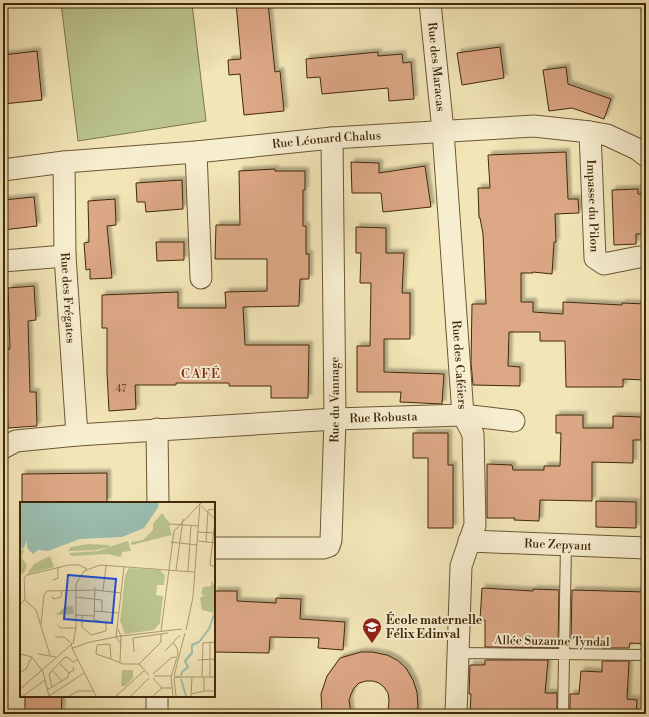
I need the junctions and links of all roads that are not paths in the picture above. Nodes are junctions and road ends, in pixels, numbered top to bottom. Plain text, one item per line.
1 (430, 3) edge
2 (444, 131) junction
3 (590, 132) junction
4 (332, 138) junction
5 (196, 152) junction
6 (646, 156) edge
7 (64, 162) junction
8 (3, 170) edge
9 (65, 256) junction
10 (639, 257) dead end
11 (3, 261) edge
12 (201, 278) dead end
13 (462, 415) junction
14 (335, 419) junction
15 (514, 421) dead end
16 (157, 429) junction
17 (77, 435) junction
18 (3, 448) edge
19 (158, 502) edge
20 (469, 541) junction
21 (566, 545) junction
22 (215, 548) edge
23 (646, 548) edge
24 (457, 653) junction
25 (564, 654) junction
26 (646, 655) edge
27 (157, 697) edge
28 (157, 714) edge
29 (456, 714) edge
30 (563, 714) edge

1 - 2 street, Rue des Maracas
2 - 3 street, Rue Léonard Chalus
2 - 4 street, Rue Léonard Chalus
2 - 13 street, Rue des Caféiers
3 - 6 street, Rue Léonard Chalus
3 - 10 street, Impasse du Pilon
4 - 5 street, Rue Léonard Chalus
4 - 14 street, Rue du Vannage
5 - 7 street, Rue Léonard Chalus
5 - 12 street
7 - 8 street, Rue Léonard Chalus
7 - 9 street, Rue des Frégates
9 - 11 street
9 - 17 street, Rue des Frégates
13 - 14 street, Rue Robusta
13 - 15 street, Rue Robusta
13 - 20 street, Rue des Caféiers
14 - 16 street, Rue Robusta
14 - 22 street, Rue du Vannage
16 - 17 street, Rue Robusta
16 - 19 street
17 - 18 street, Rue Robusta
20 - 21 street, Rue Zepyant
20 - 24 street, Rue des Caféiers
21 - 23 street, Rue Zepyant
21 - 25 lane
24 - 25 lane, Allée Suzanne Tyndal
24 - 29 street, Rue des Caféiers
25 - 26 lane, Allée Suzanne Tyndal
25 - 30 lane
27 - 28 street

